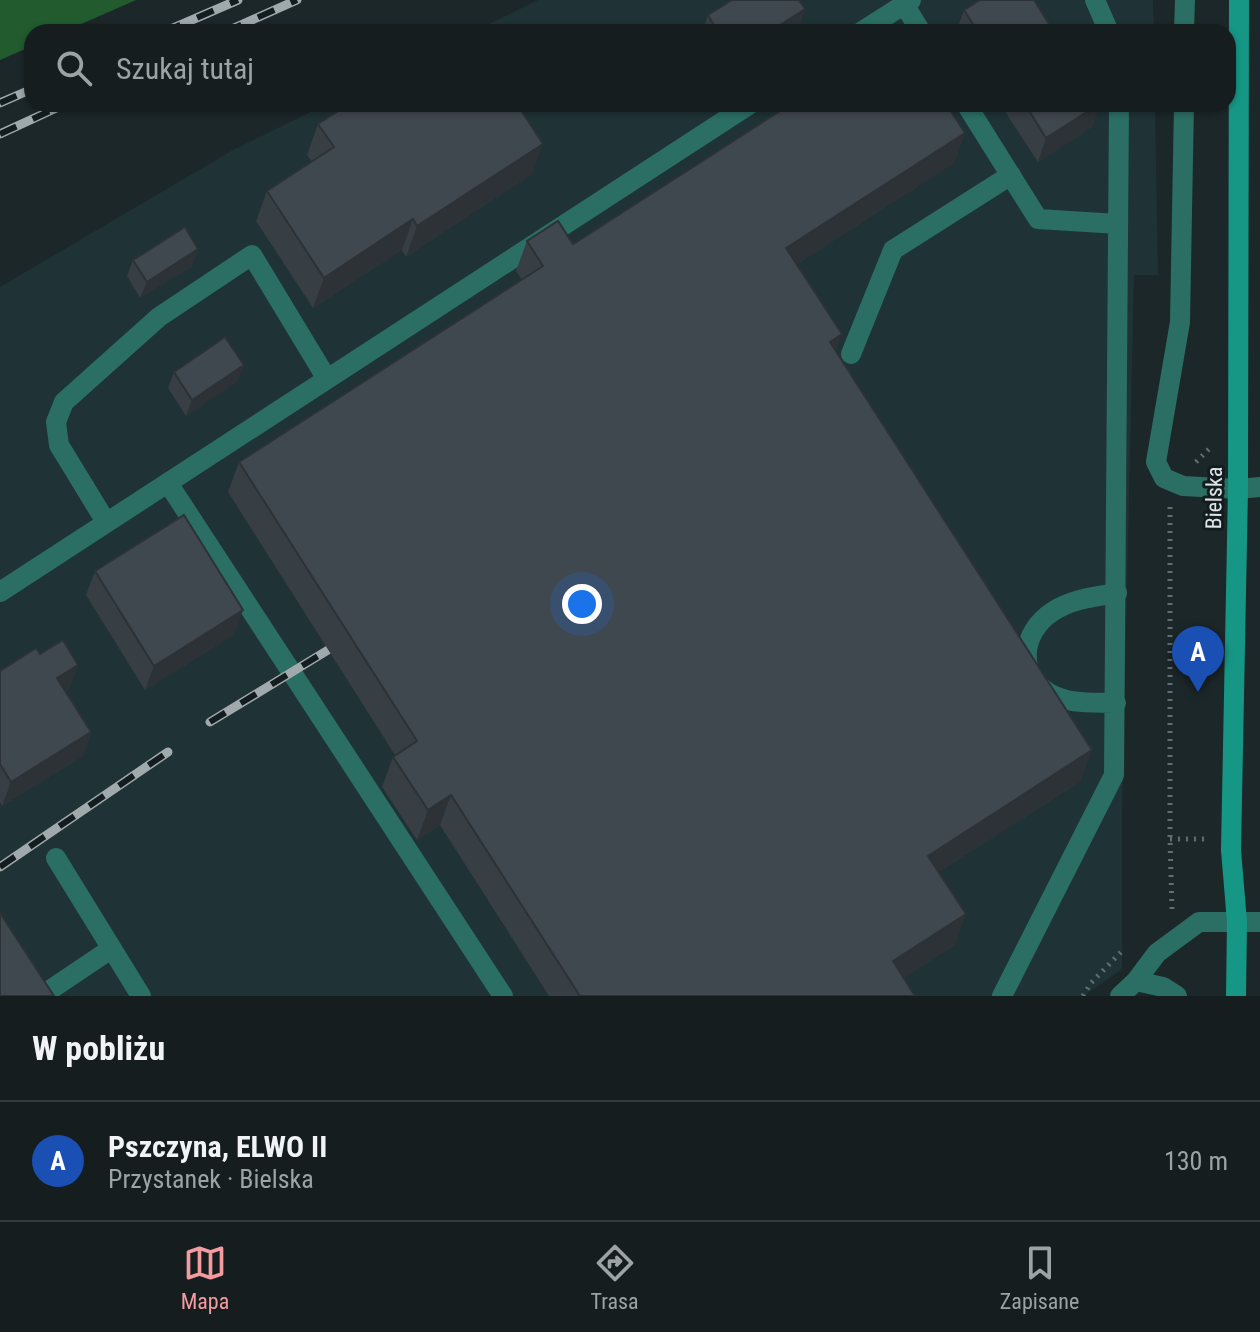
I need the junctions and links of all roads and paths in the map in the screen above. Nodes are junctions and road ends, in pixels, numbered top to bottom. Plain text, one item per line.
1 (1095, 0) edge
2 (1185, 0) edge
3 (1239, 0) edge
4 (907, 2) edge
5 (873, 24) edge
6 (917, 24) edge
7 (1106, 24) edge
8 (1184, 24) edge
9 (738, 112) edge
10 (971, 112) edge
11 (1119, 112) edge
12 (1184, 112) edge
13 (1011, 175) junction
14 (1118, 224) junction
15 (851, 354) dead end
16 (327, 379) junction
17 (1212, 445) dead end
18 (168, 483) junction
19 (1176, 483) junction
20 (1260, 487) edge
21 (1238, 489) junction
22 (106, 522) junction
23 (0, 592) edge
24 (1117, 593) junction
25 (1116, 703) junction
26 (56, 858) dead end
27 (1172, 913) dead end
28 (1237, 922) junction
29 (1260, 922) edge
30 (1130, 943) dead end
31 (111, 949) junction
32 (1136, 981) junction
33 (41, 996) edge
34 (141, 996) edge
35 (503, 996) edge
36 (1002, 996) edge
37 (1083, 996) edge
38 (1120, 996) edge
39 (1177, 996) edge
40 (1236, 996) edge

1 - 7 street
2 - 8 street
3 - 21 main road, Bielska
4 - 5 street
4 - 6 street
9 - 16 street
10 - 13 street
11 - 14 street
12 - 19 street
13 - 14 street
13 - 15 street
14 - 24 street
16 - 18 street
16 - 22 street
17 - 19 path
18 - 22 street
18 - 35 street
19 - 21 street
19 - 27 path
20 - 21 street
21 - 28 main road, Bielska
22 - 23 street
24 - 25 street
24 - 25 street
25 - 36 street
26 - 31 street
28 - 29 street
28 - 32 street
28 - 40 main road, Bielska
30 - 37 path
31 - 33 street
31 - 34 street
32 - 38 street
32 - 39 street

